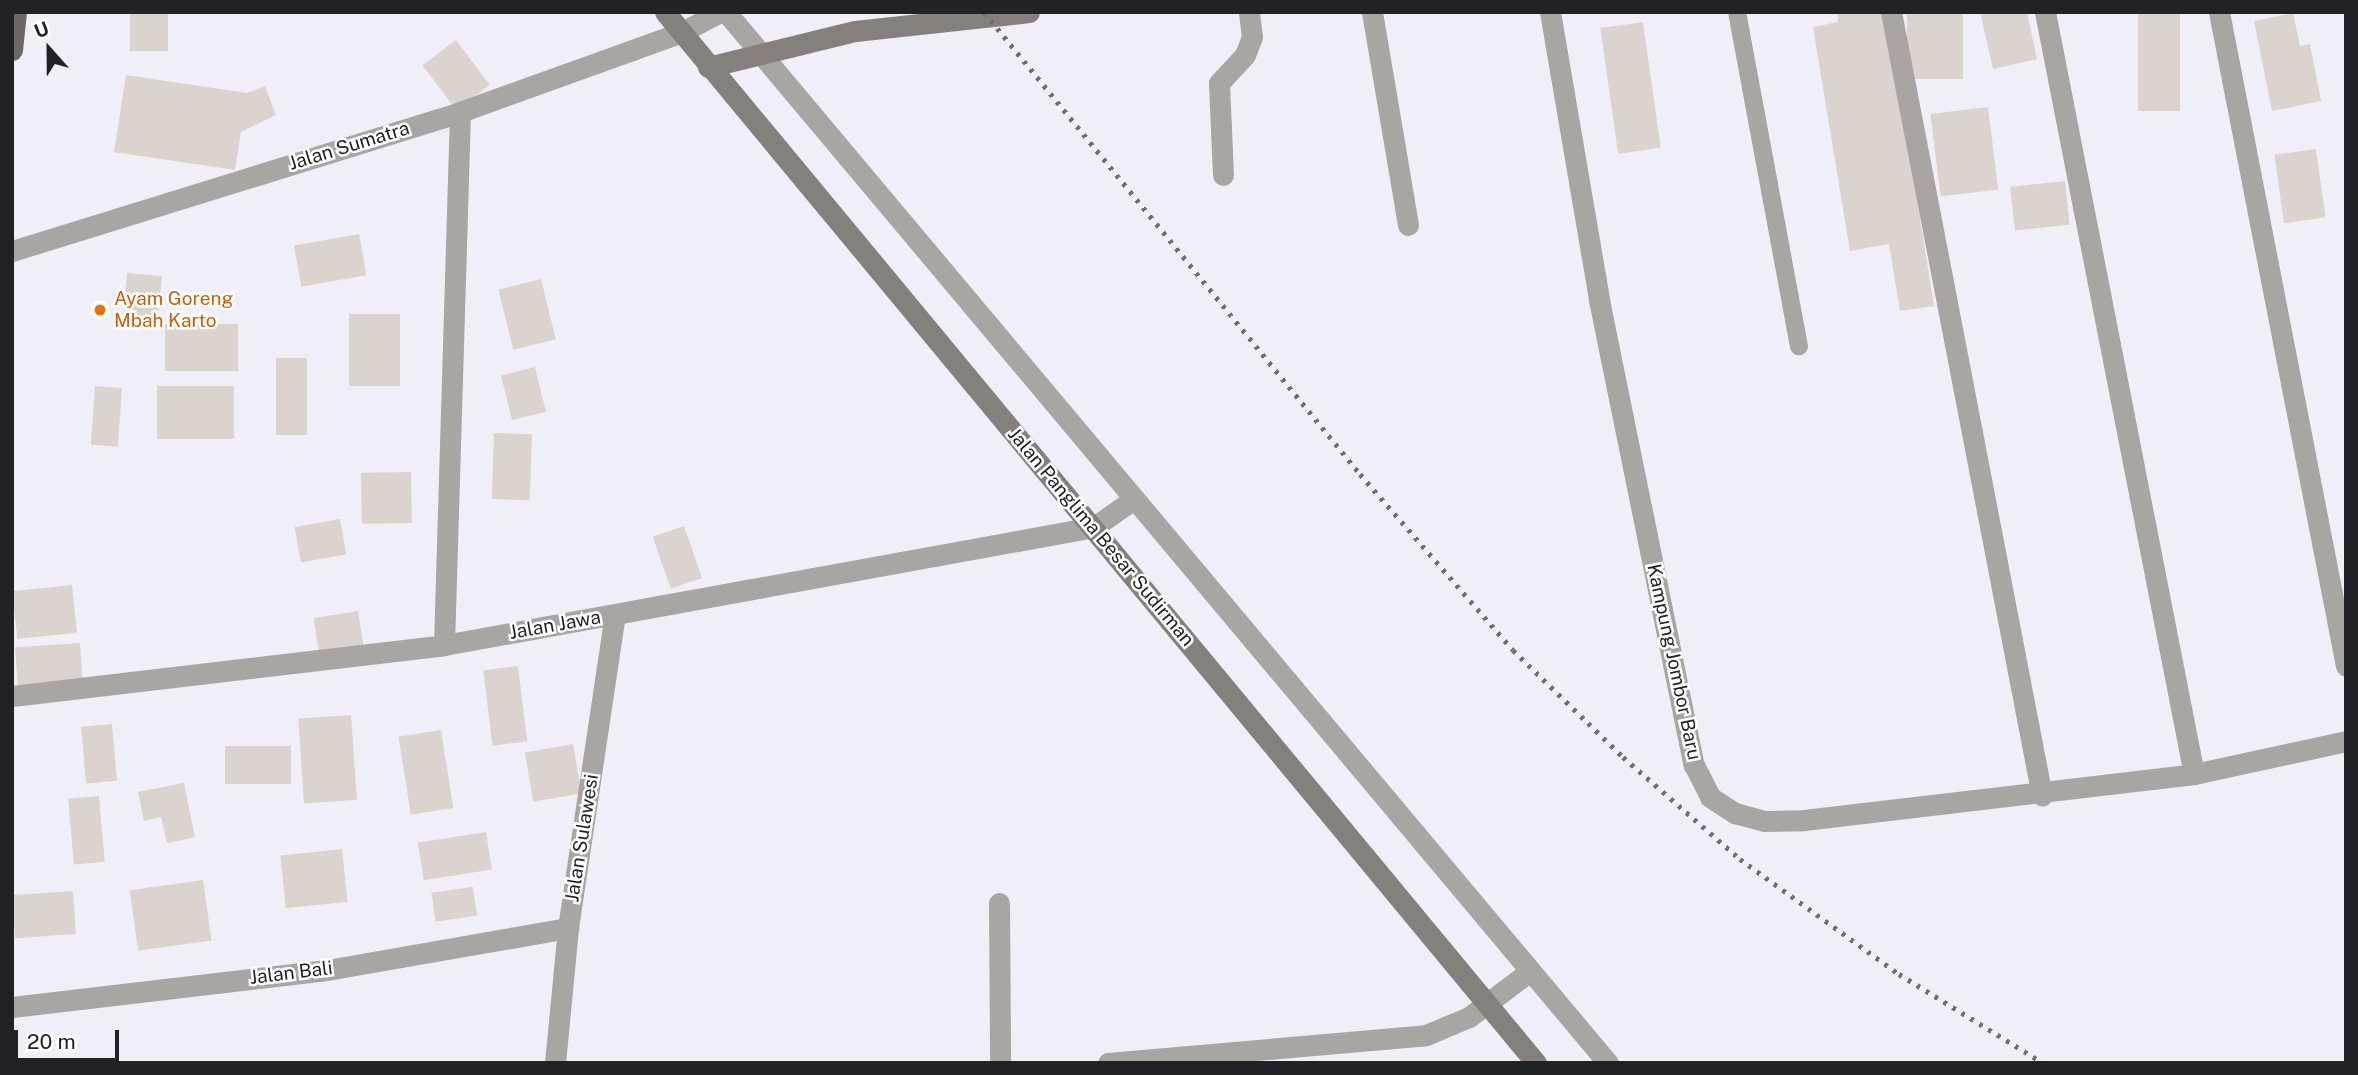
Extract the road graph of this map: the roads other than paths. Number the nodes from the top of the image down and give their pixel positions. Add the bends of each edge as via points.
1 (16, 12) edge
2 (665, 12) edge
3 (720, 12) edge
4 (726, 12) edge
5 (1029, 12) edge
6 (1249, 12) edge
7 (1372, 12) edge
8 (1550, 12) edge
9 (1737, 12) edge
10 (1891, 12) edge
11 (2045, 12) edge
12 (2219, 12) edge
13 (952, 16) edge
14 (682, 32) junction
15 (12, 50) edge
16 (759, 53) junction
17 (708, 67) junction
18 (460, 112) junction
19 (1223, 176) dead end
20 (1408, 225) dead end
21 (12, 251) edge
22 (1799, 346) dead end
23 (1134, 499) junction
24 (1094, 527) junction
25 (615, 614) junction
26 (444, 645) junction
27 (2346, 666) edge
28 (12, 696) edge
29 (2346, 741) edge
30 (2194, 774) junction
31 (2042, 796) junction
32 (999, 903) dead end
33 (568, 928) junction
34 (1530, 971) junction
35 (1487, 1005) junction
36 (12, 1007) edge
37 (1239, 1058) edge
38 (555, 1063) edge
39 (1000, 1063) edge
40 (1108, 1063) edge
41 (1536, 1063) edge
42 (1608, 1063) edge

1 - 15 main road
2 - 14 main road, Jalan Panglima Besar Sudirman
3 - 14 street, Jalan Sumatra
4 - 16 street
5 - 13 main road
6 - 19 street via 1252,37 1245,55 1219,83
7 - 20 street
8 - 31 street, Kampung Jombor Baru via 1599,300 1695,765 1710,797 1735,813 1765,821
9 - 22 lane
10 - 31 street
11 - 30 street
12 - 27 street
13 - 16 main road via 855,31
14 - 17 main road, Jalan Panglima Besar Sudirman
14 - 18 street, Jalan Sumatra
16 - 17 main road
16 - 23 street
17 - 24 main road, Jalan Panglima Besar Sudirman
18 - 21 street, Jalan Sumatra
18 - 26 street
23 - 24 street
23 - 34 street
24 - 25 street, Jalan Jawa
24 - 35 main road, Jalan Panglima Besar Sudirman
25 - 26 street, Jalan Jawa
25 - 33 street, Jalan Sulawesi
26 - 28 street, Jalan Jawa
29 - 30 street, Kampung Jombor Baru
30 - 31 street, Kampung Jombor Baru
32 - 39 street
33 - 36 street, Jalan Bali via 327,970
33 - 38 street, Jalan Sulawesi
34 - 35 street
34 - 42 street
35 - 37 street via 1426,1035
35 - 41 main road, Jalan Panglima Besar Sudirman
37 - 40 street

